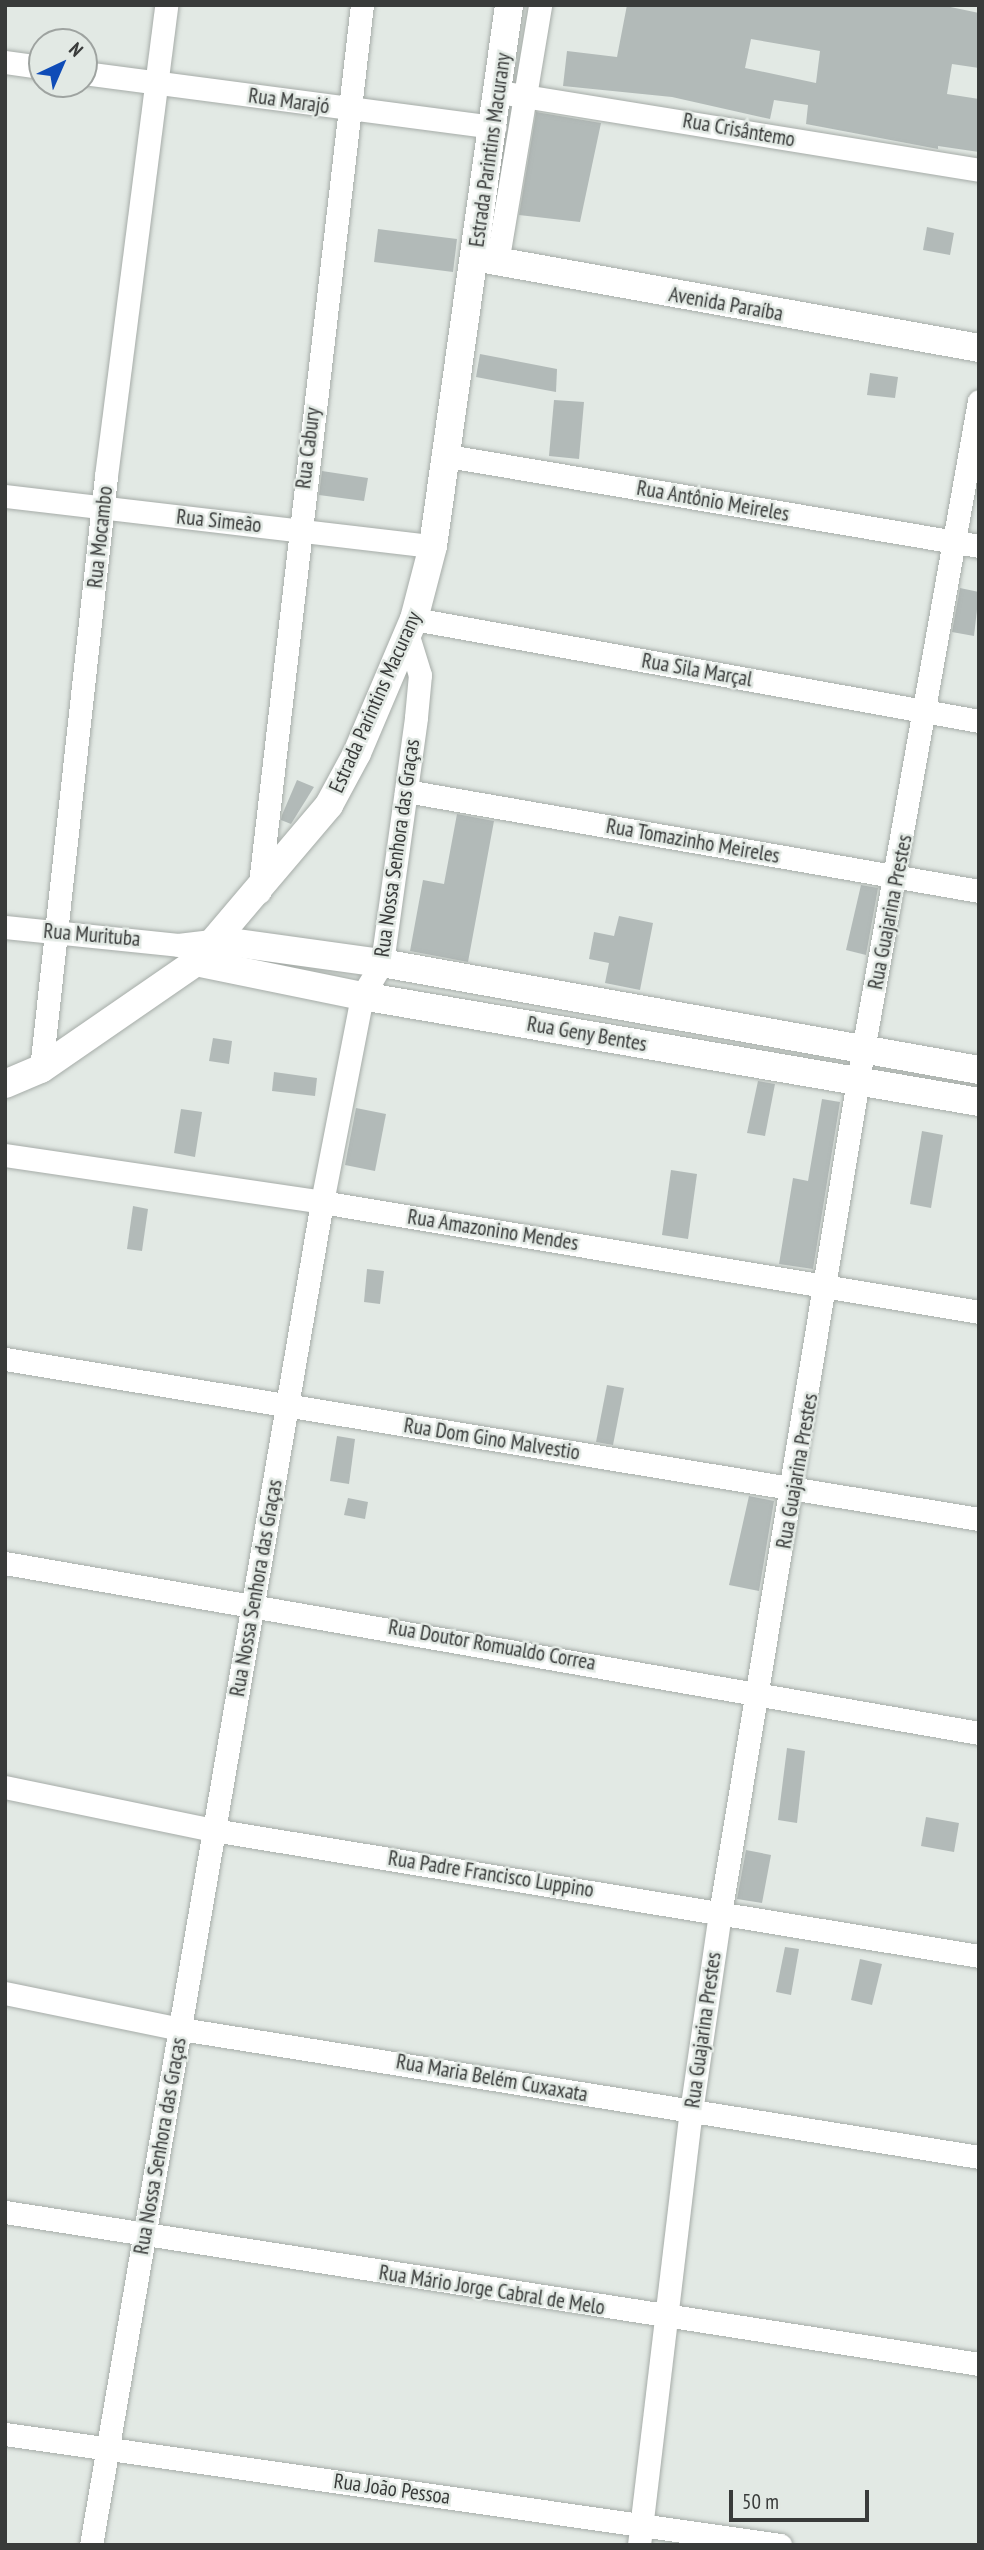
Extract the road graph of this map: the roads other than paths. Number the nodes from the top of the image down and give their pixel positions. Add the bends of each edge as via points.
1 (166, 5) edge
2 (362, 5) edge
3 (509, 5) edge
4 (540, 5) edge
5 (5, 62) edge
6 (28, 65) edge
7 (98, 75) edge
8 (156, 82) junction
9 (512, 93) junction
10 (350, 109) junction
11 (494, 127) junction
12 (979, 170) edge
13 (485, 260) junction
14 (979, 348) edge
15 (979, 401) edge
16 (448, 456) junction
17 (5, 496) edge
18 (103, 508) junction
19 (298, 530) junction
20 (952, 541) junction
21 (433, 546) junction
22 (979, 546) edge
23 (411, 627) junction
24 (926, 712) junction
25 (979, 721) edge
26 (406, 790) junction
27 (897, 877) junction
28 (979, 891) edge
29 (259, 892) junction
30 (5, 927) edge
31 (55, 933) junction
32 (216, 940) junction
33 (187, 954) junction
34 (382, 963) junction
35 (362, 996) junction
36 (863, 1050) junction
37 (41, 1069) junction
38 (979, 1070) edge
39 (860, 1079) junction
40 (5, 1084) edge
41 (979, 1102) edge
42 (5, 1155) edge
43 (322, 1202) junction
44 (828, 1285) junction
45 (979, 1312) edge
46 (5, 1359) edge
47 (289, 1405) junction
48 (794, 1487) junction
49 (979, 1519) edge
50 (5, 1563) edge
51 (253, 1605) junction
52 (758, 1693) junction
53 (979, 1732) edge
54 (5, 1787) edge
55 (213, 1830) junction
56 (720, 1914) junction
57 (979, 1956) edge
58 (5, 1993) edge
59 (181, 2029) junction
60 (691, 2112) junction
61 (979, 2157) edge
62 (5, 2212) edge
63 (146, 2234) junction
64 (668, 2318) junction
65 (979, 2364) edge
66 (5, 2434) edge
67 (108, 2450) junction
68 (640, 2534) edge
69 (91, 2545) edge
70 (780, 2545) edge

1 - 8 street, Rua Mocambo
2 - 10 street, Rua Cabury
3 - 9 street, Estrada Parintins Macurany
4 - 9 street, Estrada Parintins Macurany
5 - 6 street
7 - 8 street, Rua Marajó
8 - 10 street, Rua Marajó
8 - 18 street, Rua Mocambo
9 - 11 street, Estrada Parintins Macurany
9 - 12 street, Rua Crisântemo
9 - 13 street, Estrada Parintins Macurany
10 - 11 street, Rua Marajó
10 - 19 street, Rua Cabury
11 - 13 street, Estrada Parintins Macurany
13 - 14 street, Avenida Paraíba
13 - 16 street, Estrada Parintins Macurany
15 - 20 street, Rua Guajarina Prestes
16 - 20 street, Rua Antônio Meireles
16 - 21 street, Estrada Parintins Macurany
17 - 18 street, Rua Simeão
18 - 19 street, Rua Simeão
18 - 31 street, Rua Mocambo
19 - 21 street, Rua Simeão
19 - 29 street, Rua Cabury
20 - 22 street, Rua Antônio Meireles
20 - 24 street, Rua Guajarina Prestes
21 - 23 street, Estrada Parintins Macurany
23 - 24 street, Rua Sila Marçal
23 - 26 street, Rua Nossa Senhora das Graças via 420,675
23 - 29 street, Estrada Parintins Macurany via 329,805
24 - 25 street, Rua Sila Marçal
24 - 27 street, Rua Guajarina Prestes
26 - 27 street, Rua Tomazinho Meireles
26 - 34 street, Rua Nossa Senhora das Graças
27 - 28 street, Rua Tomazinho Meireles
27 - 36 street, Rua Guajarina Prestes
29 - 32 street, Estrada Parintins Macurany
30 - 31 street, Rua Murituba
31 - 33 street, Rua Murituba via 145,939
31 - 37 street, Rua Mocambo
32 - 33 street, Estrada Parintins Macurany
32 - 34 street, Rua Geny Bentes
33 - 35 street, Rua Geny Bentes
33 - 37 street, Estrada Parintins Macurany
34 - 35 street, Rua Nossa Senhora das Graças
34 - 36 street, Rua Geny Bentes
35 - 39 street, Rua Geny Bentes
35 - 43 street, Rua Nossa Senhora das Graças
36 - 38 street, Rua Geny Bentes
36 - 39 street, Rua Guajarina Prestes
37 - 40 street, Estrada Parintins Macurany
39 - 41 street, Rua Geny Bentes
39 - 44 street, Rua Guajarina Prestes
42 - 43 street, Rua Amazonino Mendes
43 - 44 street, Rua Amazonino Mendes
43 - 47 street, Rua Nossa Senhora das Graças
44 - 45 street, Rua Amazonino Mendes
44 - 48 street, Rua Guajarina Prestes
46 - 47 street, Rua Dom Gino Malvestio
47 - 48 street, Rua Dom Gino Malvestio
47 - 51 street, Rua Nossa Senhora das Graças
48 - 49 street, Rua Dom Gino Malvestio
48 - 52 street, Rua Guajarina Prestes
50 - 51 street, Rua Doutor Romualdo Correa
51 - 52 street, Rua Doutor Romualdo Correa
51 - 55 street, Rua Nossa Senhora das Graças
52 - 53 street, Rua Doutor Romualdo Correa
52 - 56 street, Rua Guajarina Prestes
54 - 55 street, Rua Padre Francisco Luppino
55 - 56 street, Rua Padre Francisco Luppino
55 - 59 street, Rua Nossa Senhora das Graças
56 - 57 street, Rua Padre Francisco Luppino
56 - 60 street, Rua Guajarina Prestes
58 - 59 street, Rua Maria Belém Cuxaxata
59 - 60 street, Rua Maria Belém Cuxaxata
59 - 63 street, Rua Nossa Senhora das Graças
60 - 61 street, Rua Maria Belém Cuxaxata
60 - 64 street, Rua Guajarina Prestes
62 - 63 street, Rua Mário Jorge Cabral de Melo
63 - 64 street, Rua Mário Jorge Cabral de Melo
63 - 67 street, Rua Nossa Senhora das Graças
64 - 65 street, Rua Mário Jorge Cabral de Melo
64 - 68 street, Rua Guajarina Prestes
66 - 67 street, Rua João Pessoa
67 - 68 street, Rua João Pessoa
67 - 69 street, Rua Nossa Senhora das Graças
68 - 70 street, Rua João Pessoa

